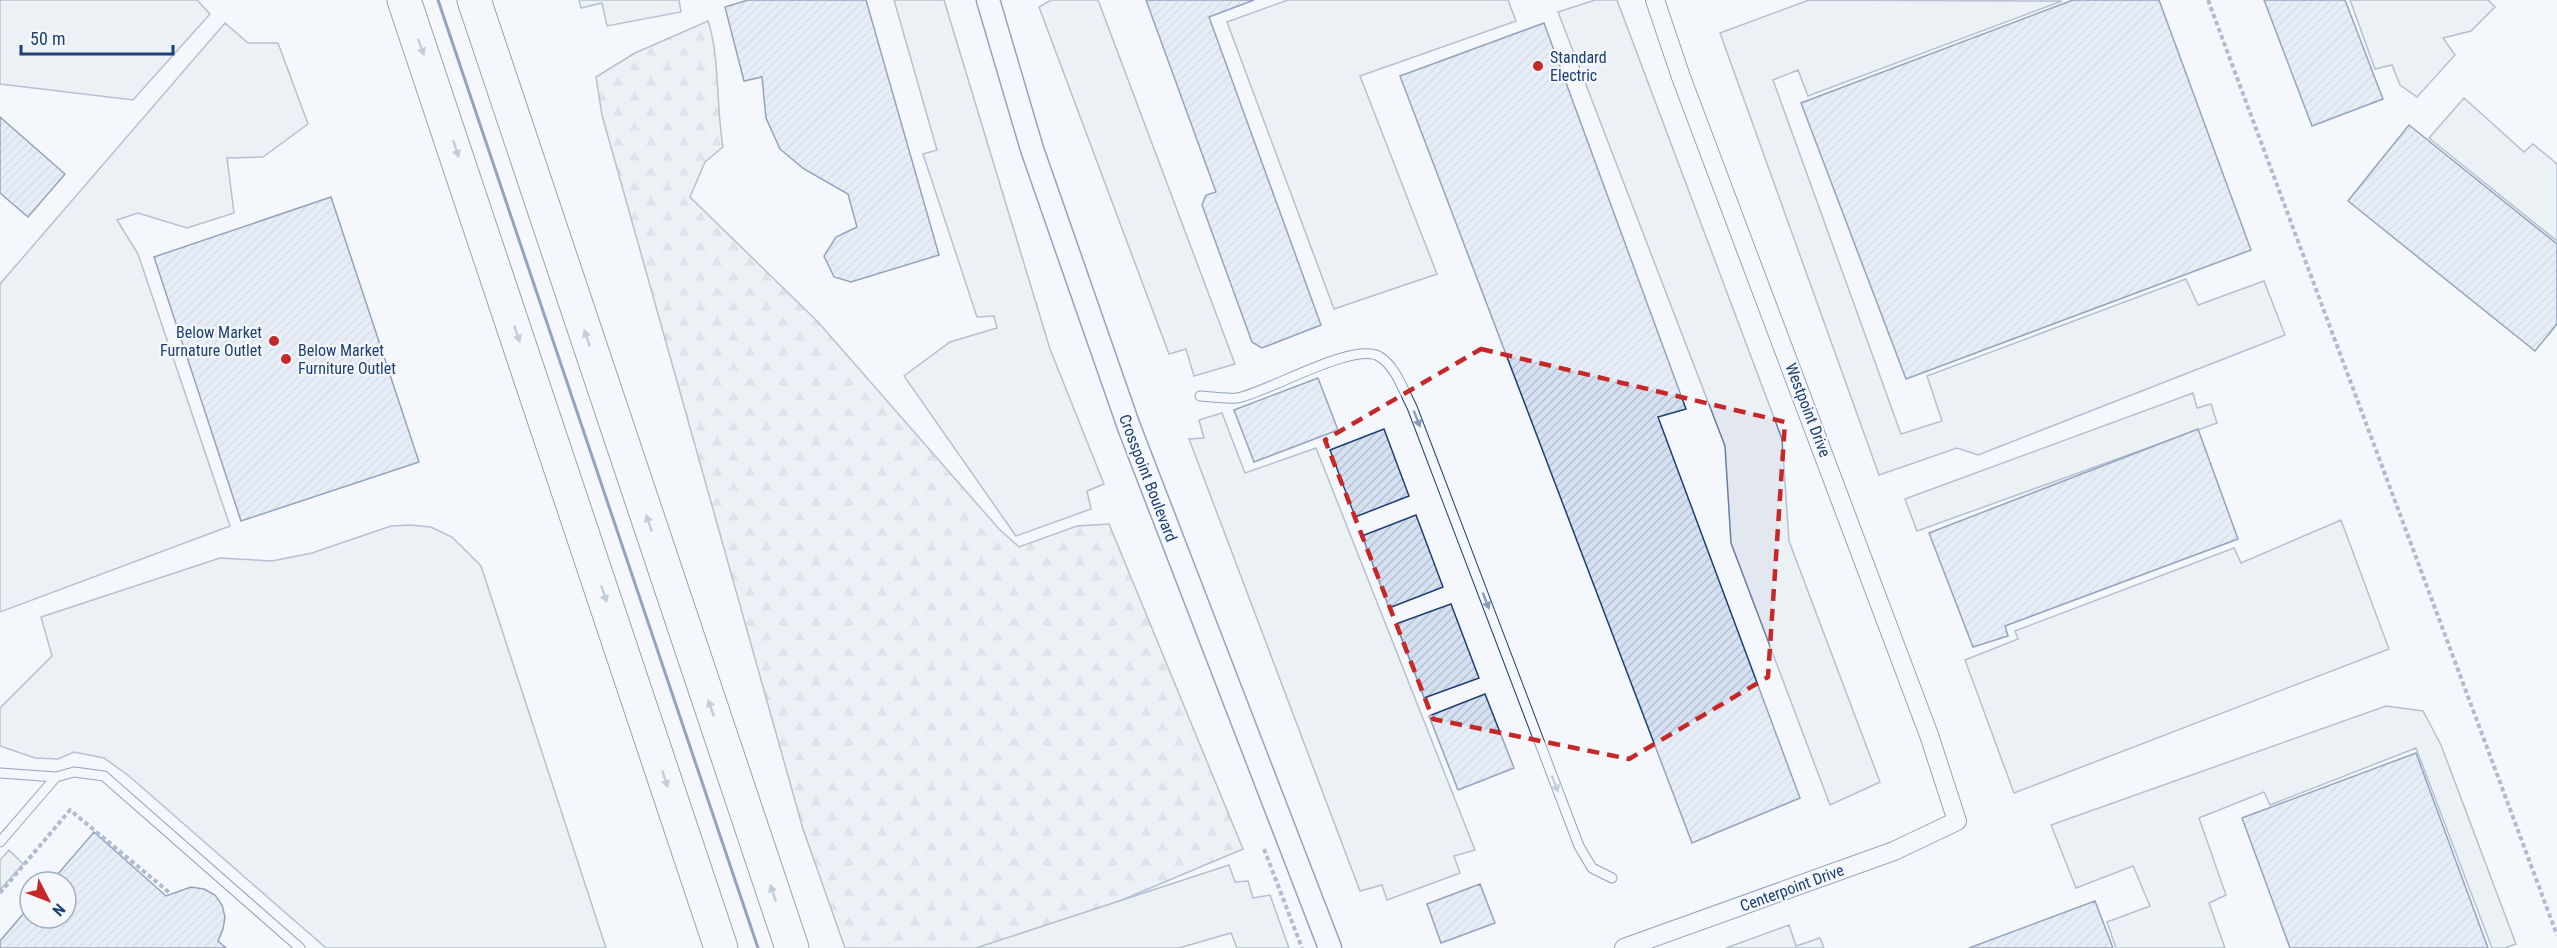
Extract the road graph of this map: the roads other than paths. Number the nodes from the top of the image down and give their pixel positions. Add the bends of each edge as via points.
1 (404, 0) edge
2 (474, 0) edge
3 (988, 0) edge
4 (1655, 0) edge
5 (1200, 396) dead end
6 (0, 773) edge
7 (56, 777) junction
8 (1957, 821) joint
9 (0, 842) edge
10 (1612, 878) dead end
11 (300, 948) edge
12 (721, 948) edge
13 (792, 948) edge
14 (1330, 948) edge
15 (1624, 948) edge

1 -> 12 highway
13 -> 2 highway
3 - 14 street, Crosspoint Boulevard via 1032,149 1129,427
4 - 8 street, Westpoint Drive via 1680,77 1929,735
5 -> 10 lane via 1236,398 1358,354 1378,355 1391,367 1412,407 1579,846 1592,868
6 - 7 lane
7 - 9 lane
7 - 11 lane via 74,772 104,776
8 - 15 street, Centerpoint Drive via 1894,851

